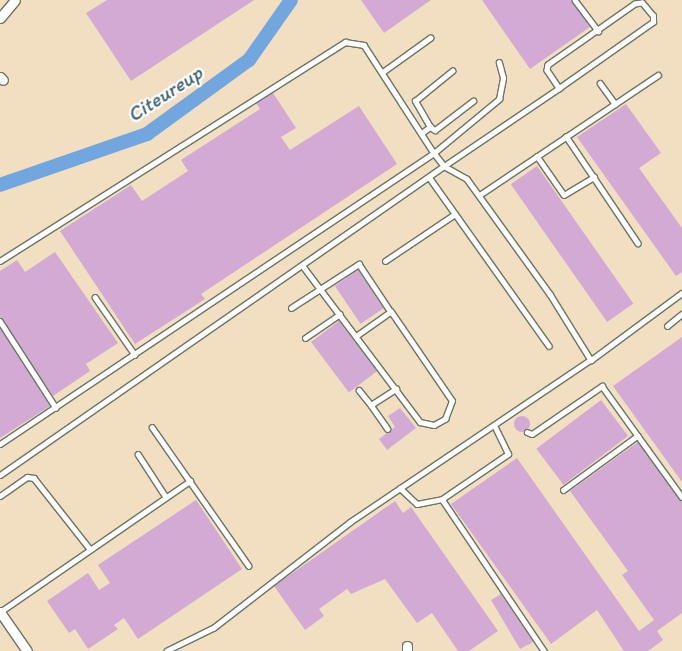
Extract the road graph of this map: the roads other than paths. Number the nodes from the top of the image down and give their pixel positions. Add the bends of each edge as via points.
1 (15, 0) edge
2 (575, 0) edge
3 (0, 18) edge
4 (598, 31) junction
5 (430, 38) dead end
6 (499, 63) dead end
7 (384, 71) junction
8 (452, 71) dead end
9 (658, 75) dead end
10 (600, 83) dead end
11 (559, 88) junction
12 (473, 101) dead end
13 (614, 104) junction
14 (430, 127) junction
15 (423, 132) junction
16 (566, 136) junction
17 (434, 153) junction
18 (537, 156) junction
19 (444, 166) junction
20 (429, 177) junction
21 (594, 177) junction
22 (481, 194) junction
23 (455, 214) junction
24 (638, 243) dead end
25 (0, 261) edge
26 (385, 261) dead end
27 (303, 266) junction
28 (320, 288) junction
29 (682, 293) edge
30 (95, 298) dead end
31 (291, 308) dead end
32 (390, 312) junction
33 (340, 314) junction
34 (682, 314) edge
35 (0, 322) edge
36 (667, 326) dead end
37 (356, 336) junction
38 (305, 338) dead end
39 (548, 346) dead end
40 (135, 355) junction
41 (591, 360) junction
42 (396, 389) junction
43 (359, 390) dead end
44 (371, 405) junction
45 (56, 408) junction
46 (152, 427) dead end
47 (495, 427) junction
48 (388, 429) dead end
49 (527, 432) dead end
50 (638, 436) junction
51 (0, 444) edge
52 (138, 454) dead end
53 (0, 475) edge
54 (190, 481) junction
55 (400, 488) junction
56 (564, 490) dead end
57 (0, 496) edge
58 (166, 497) junction
59 (682, 497) edge
60 (442, 499) junction
61 (90, 549) junction
62 (249, 566) dead end
63 (0, 612) edge
64 (24, 649) edge
65 (167, 651) edge
66 (544, 651) edge

1 - 3 street
2 - 4 lane
4 - 11 lane via 548,65 547,70
4 - 11 lane via 638,3 653,16 653,22
5 - 7 lane
6 - 17 lane via 503,78 500,99
7 - 15 lane
7 - 25 lane via 361,42 345,42
8 - 14 lane via 415,101
9 - 13 lane
10 - 13 lane
11 - 19 lane
12 - 14 lane via 435,130
13 - 16 lane
14 - 15 lane
15 - 17 lane
16 - 18 lane
16 - 21 lane
17 - 19 lane
17 - 40 lane
18 - 21 lane via 564,195
18 - 22 lane
19 - 20 lane
19 - 22 lane via 467,179
20 - 23 lane
20 - 27 lane
21 - 24 lane
22 - 41 lane
23 - 26 lane
23 - 39 lane
27 - 28 lane
27 - 53 lane
28 - 31 lane
28 - 32 lane via 359,264
28 - 33 lane
29 - 41 lane
30 - 40 lane
32 - 37 lane
32 - 42 lane via 453,406 445,419 426,426
33 - 37 lane
33 - 38 lane
34 - 36 lane
35 - 45 lane
37 - 42 lane
40 - 45 lane
41 - 47 lane via 516,416
42 - 44 lane
43 - 44 lane
44 - 48 lane
45 - 51 lane
46 - 54 lane
47 - 55 lane
47 - 60 lane via 508,454
49 - 50 lane via 532,434 602,386
50 - 56 lane
50 - 59 lane
52 - 58 lane
54 - 58 lane
54 - 62 lane
55 - 60 lane via 417,504
55 - 65 lane via 300,559 214,628
57 - 61 lane via 27,477 34,478
58 - 61 lane
60 - 66 lane
61 - 63 lane
63 - 64 street

